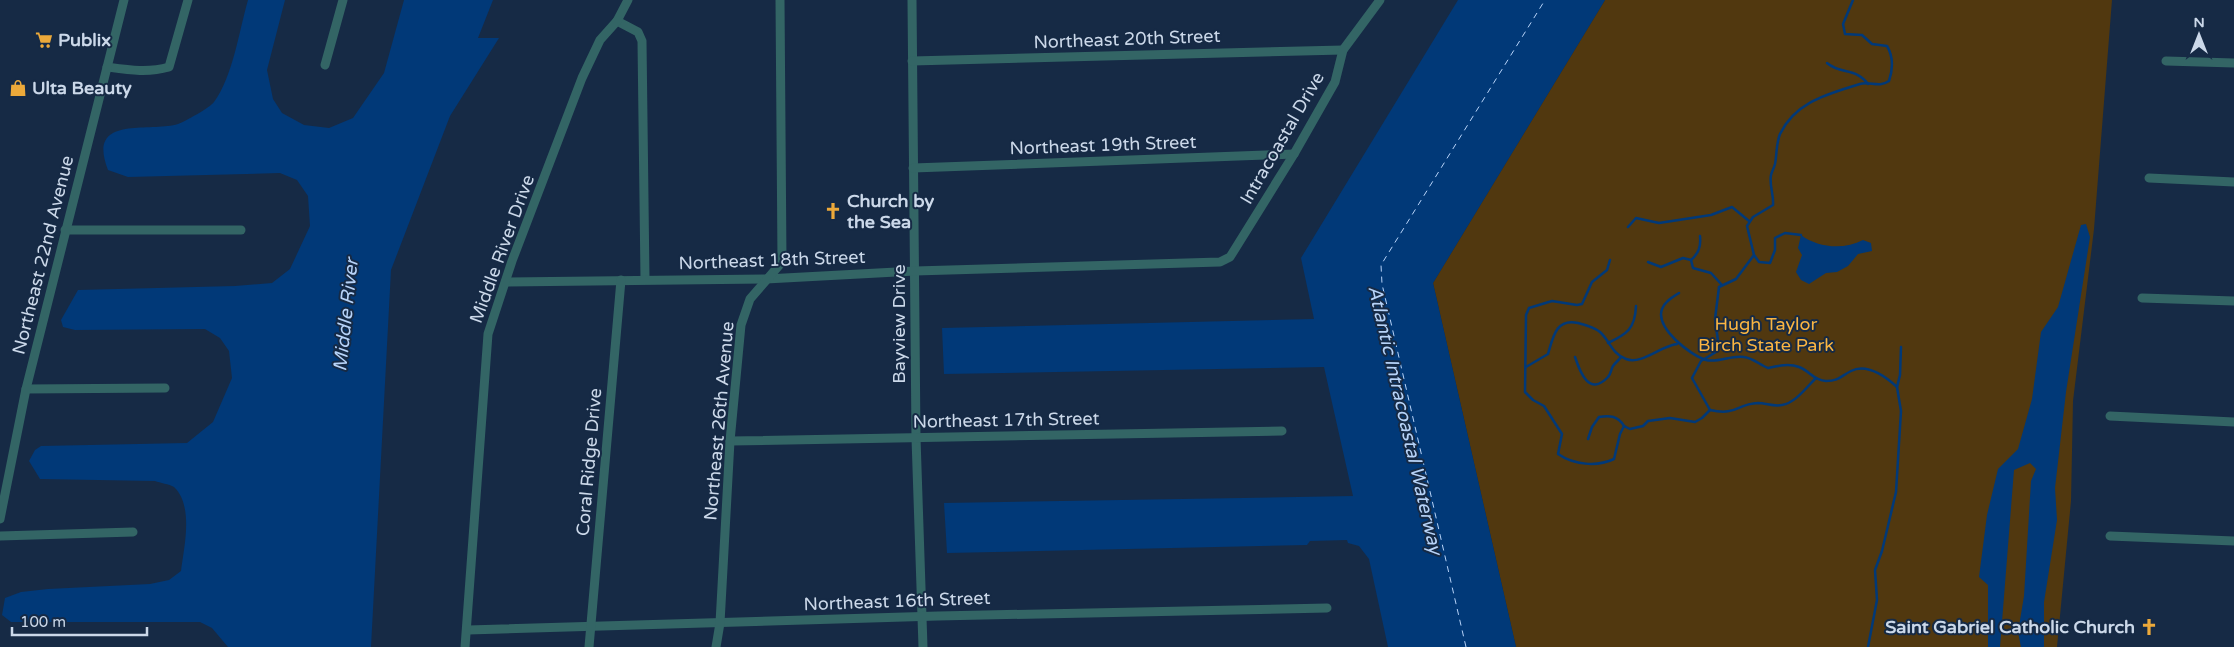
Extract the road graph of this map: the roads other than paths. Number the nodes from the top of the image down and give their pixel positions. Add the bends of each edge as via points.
1 (124, 0) edge
2 (188, 0) edge
3 (343, 0) edge
4 (628, 0) edge
5 (780, 0) edge
6 (912, 0) edge
7 (1380, 0) edge
8 (617, 21) junction
9 (1342, 50) junction
10 (2166, 60) dead end
11 (912, 61) junction
12 (2234, 63) edge
13 (325, 64) dead end
14 (107, 67) junction
15 (1294, 154) junction
16 (913, 168) junction
17 (2149, 178) dead end
18 (2234, 182) edge
19 (66, 230) junction
20 (240, 230) dead end
21 (1220, 262) joint
22 (915, 271) junction
23 (645, 279) junction
24 (766, 279) junction
25 (620, 280) junction
26 (506, 282) junction
27 (2142, 298) dead end
28 (2234, 301) edge
29 (165, 388) dead end
30 (26, 389) junction
31 (2110, 416) dead end
32 (2234, 422) edge
33 (1282, 431) dead end
34 (916, 438) junction
35 (730, 441) junction
36 (0, 519) edge
37 (133, 532) dead end
38 (0, 536) edge
39 (2110, 536) dead end
40 (2234, 541) edge
41 (1326, 608) dead end
42 (922, 617) junction
43 (720, 623) junction
44 (592, 625) junction
45 (468, 630) junction
46 (465, 647) edge
47 (589, 647) edge
48 (716, 647) edge
49 (923, 647) edge

1 - 14 street, Northeast 22nd Avenue
2 - 14 street via 169,66 154,71
3 - 13 street
4 - 8 street, Middle River Drive
5 - 24 street, Northeast 26th Avenue via 782,262
6 - 11 street, Bayview Drive
7 - 9 street, Intracoastal Drive
8 - 23 street via 638,32 642,42
8 - 26 street, Middle River Drive via 600,40 582,78
9 - 11 street, Northeast 20th Street
9 - 15 street, Intracoastal Drive via 1335,82
10 - 12 street
11 - 16 street, Bayview Drive
14 - 19 street, Northeast 22nd Avenue
15 - 16 street, Northeast 19th Street
15 - 21 street, Intracoastal Drive via 1230,257
16 - 22 street, Bayview Drive
17 - 18 street
19 - 20 street
19 - 30 street, Northeast 22nd Avenue
21 - 22 street, Northeast 18th Street
22 - 24 street, Northeast 18th Street
22 - 34 street, Bayview Drive
23 - 24 street, Northeast 18th Street
23 - 25 street, Northeast 18th Street
24 - 35 street, Northeast 26th Avenue via 750,299 741,325
25 - 26 street, Northeast 18th Street
25 - 44 street, Coral Ridge Drive
26 - 45 street, Middle River Drive via 488,334
27 - 28 street
29 - 30 street
30 - 36 street, Northeast 22nd Avenue
31 - 32 street
33 - 34 street, Northeast 17th Street
34 - 35 street, Northeast 17th Street
34 - 42 street, Bayview Drive
35 - 43 street, Northeast 26th Avenue
37 - 38 street
39 - 40 street
41 - 42 street, Northeast 16th Street
42 - 43 street, Northeast 16th Street
42 - 49 street, Bayview Drive
43 - 44 street, Northeast 16th Street
43 - 48 street, Northeast 26th Avenue
44 - 45 street, Northeast 16th Street
44 - 47 street, Coral Ridge Drive
45 - 46 street, Middle River Drive

